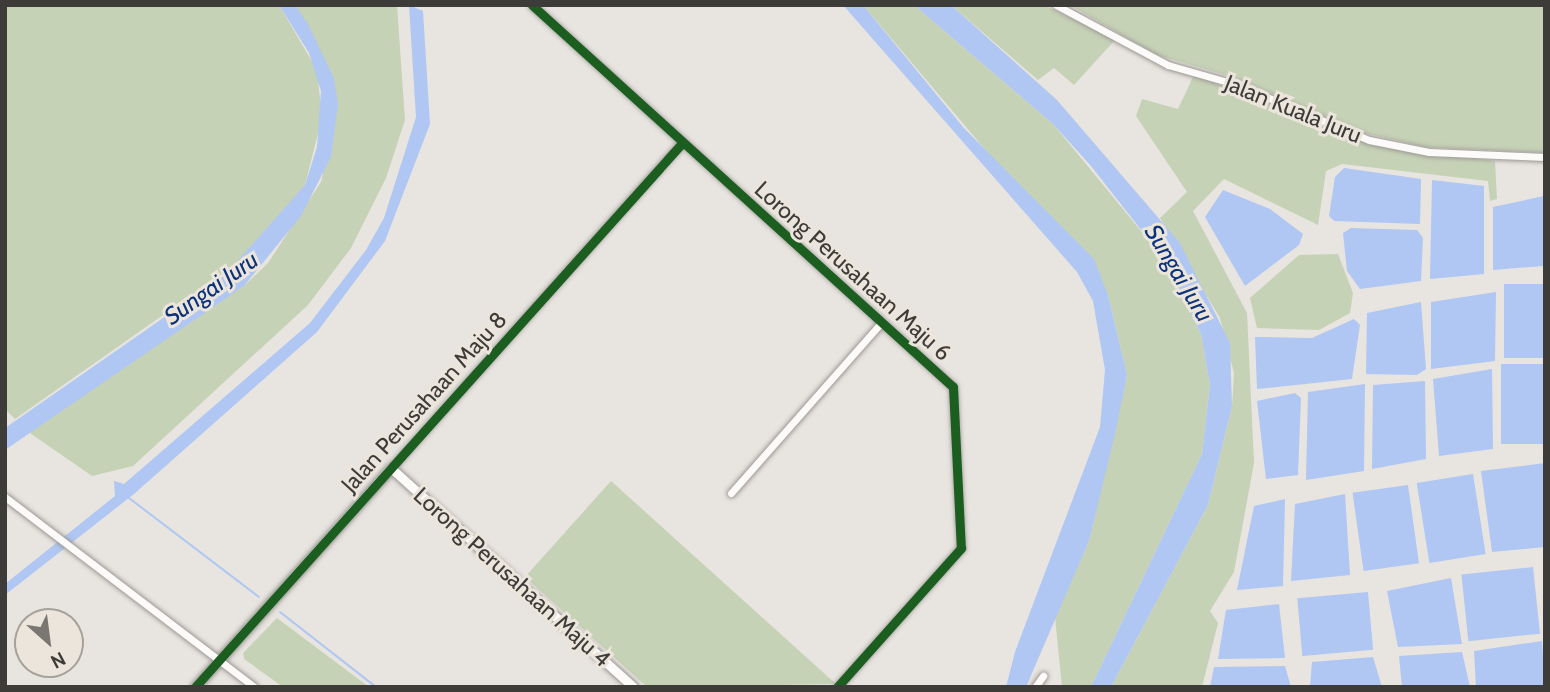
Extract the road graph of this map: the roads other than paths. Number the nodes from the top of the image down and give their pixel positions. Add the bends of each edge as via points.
1 (533, 5) edge
2 (1056, 5) edge
3 (682, 143) junction
4 (1545, 157) edge
5 (881, 324) junction
6 (391, 468) junction
7 (731, 493) dead end
8 (5, 497) edge
9 (218, 661) junction
10 (1043, 676) dead end
11 (195, 687) edge
12 (254, 687) edge
13 (633, 687) edge
14 (836, 687) edge
15 (1035, 687) edge

1 - 3 street, Lorong Perusahaan Maju 6
2 - 4 street, Jalan Kuala Juru via 1168,65 1238,85 1369,140 1429,152
3 - 5 street, Lorong Perusahaan Maju 6
3 - 6 street, Jalan Perusahaan Maju 8
5 - 7 street
5 - 14 street, Lorong Perusahaan Maju 6 via 953,387 961,548
6 - 9 street, Jalan Perusahaan Maju 8
6 - 13 street, Lorong Perusahaan Maju 4
8 - 9 street
9 - 11 street, Jalan Perusahaan Maju 8
9 - 12 street
10 - 15 street

